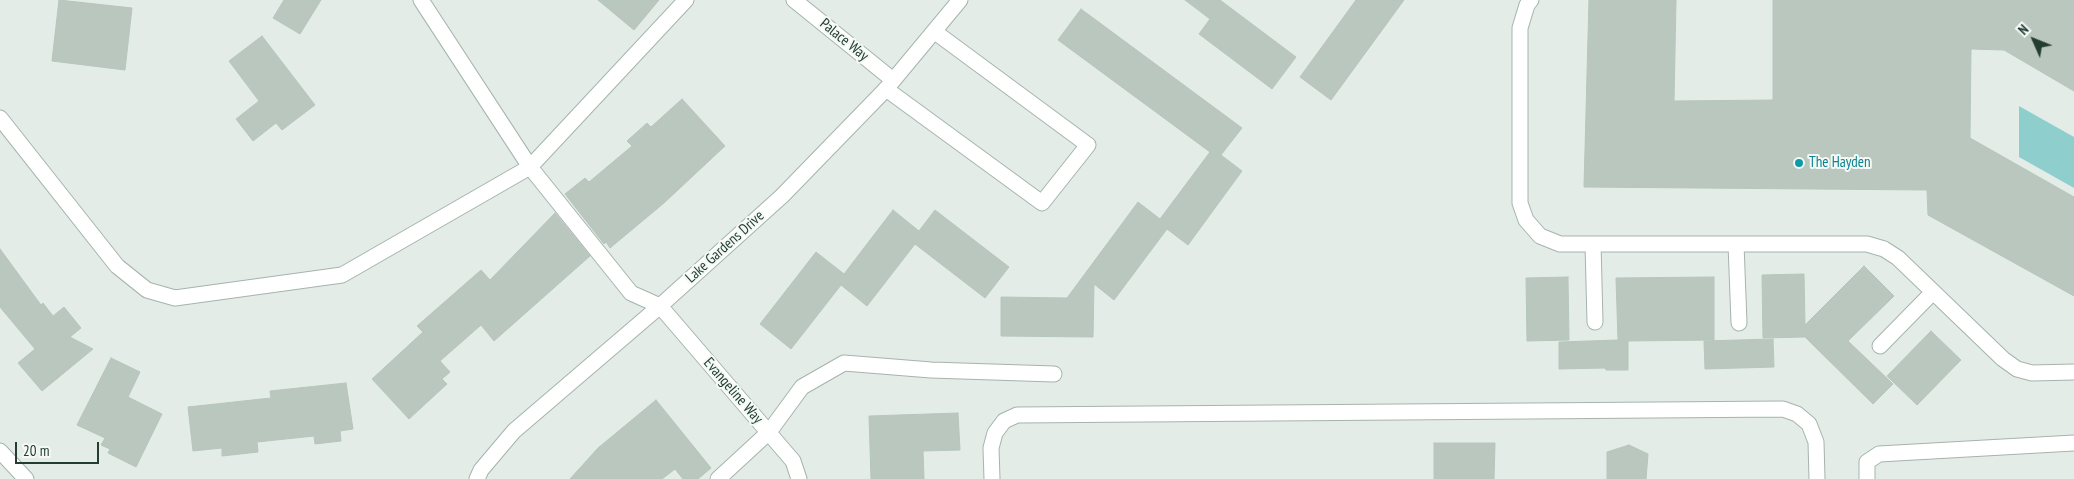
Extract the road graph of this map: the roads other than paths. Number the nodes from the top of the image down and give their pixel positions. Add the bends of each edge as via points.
1 (421, 0) edge
2 (686, 0) edge
3 (794, 0) edge
4 (960, 0) edge
5 (1531, 0) edge
6 (935, 32) junction
7 (890, 85) junction
8 (0, 118) edge
9 (530, 167) junction
10 (1593, 244) junction
11 (1736, 244) junction
12 (1933, 292) junction
13 (660, 306) junction
14 (1595, 322) dead end
15 (1739, 322) dead end
16 (1880, 346) dead end
17 (2074, 372) edge
18 (1054, 374) dead end
19 (768, 432) junction
20 (2074, 443) edge
21 (0, 451) edge
22 (26, 479) edge
23 (477, 479) edge
24 (718, 479) edge
25 (799, 479) edge
26 (992, 479) edge
27 (1817, 479) edge
28 (1867, 479) edge

1 - 9 street
2 - 9 street
3 - 7 street, Palace Way
4 - 6 street, Lake Gardens Drive
5 - 10 street via 1520,28 1520,203 1526,220 1540,236 1560,244
6 - 7 street, Lake Gardens Drive
6 - 7 street, Palace Way via 1088,145 1042,203
7 - 13 street, Lake Gardens Drive via 782,196
8 - 9 street via 117,266 147,290 175,298 342,275
9 - 13 street via 631,293
10 - 11 street
10 - 14 street
11 - 12 street via 1868,244 1898,258
11 - 15 street
12 - 16 street
12 - 17 street via 2017,369 2032,373
13 - 19 street, Evangeline Way
13 - 23 street, Lake Gardens Drive via 514,431 480,470
18 - 19 street via 844,363 802,387
19 - 24 street
19 - 25 street, Evangeline Way via 793,461
20 - 28 street via 1879,454 1867,462
21 - 22 street
26 - 27 street via 990,448 995,433 1004,421 1017,415 1783,409 1798,414 1809,424 1816,442

